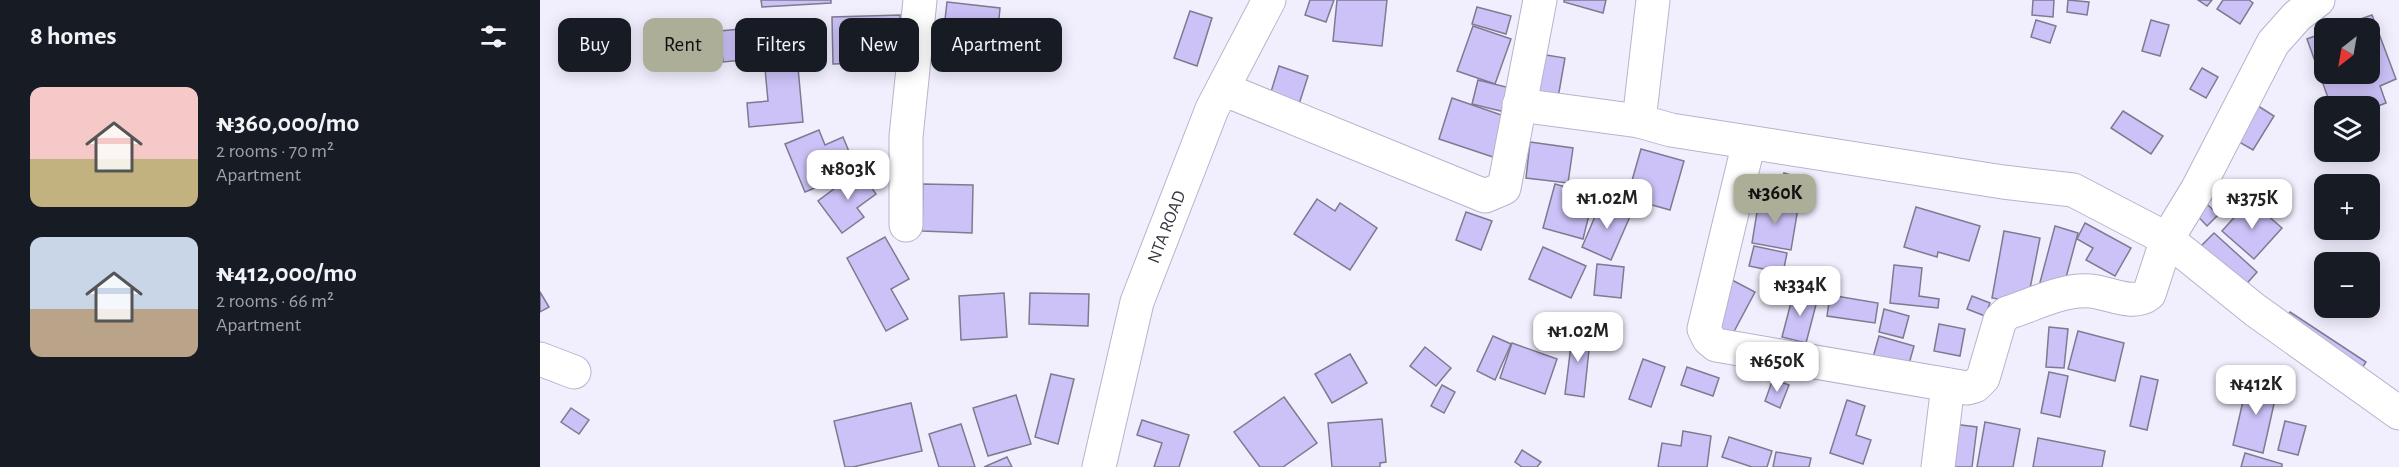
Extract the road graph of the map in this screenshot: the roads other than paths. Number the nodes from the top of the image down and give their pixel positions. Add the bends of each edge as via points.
1 (920, 0) edge
2 (1269, 0) edge
3 (1540, 0) edge
4 (1653, 0) edge
5 (2318, 0) edge
6 (1223, 89) junction
7 (1519, 105) junction
8 (1639, 121) junction
9 (1749, 142) junction
10 (906, 225) dead end
11 (2167, 239) junction
12 (540, 359) edge
13 (574, 372) dead end
14 (1948, 385) junction
15 (2399, 413) edge
16 (1099, 467) edge
17 (1938, 467) edge

1 - 10 street via 906,137
2 - 6 street, NTA ROAD
3 - 7 street
4 - 8 street
5 - 11 street via 2272,43 2197,190
6 - 7 street via 1485,196 1504,188
6 - 16 street, NTA ROAD via 1137,302
7 - 8 street
8 - 9 street
9 - 11 street via 2073,190
9 - 14 street via 1704,329 1709,339 1716,345
11 - 14 street via 2149,294 2143,298 2074,291 2007,313 1996,330 1983,378 1967,388
11 - 15 street via 2254,310
12 - 13 street
14 - 17 street

